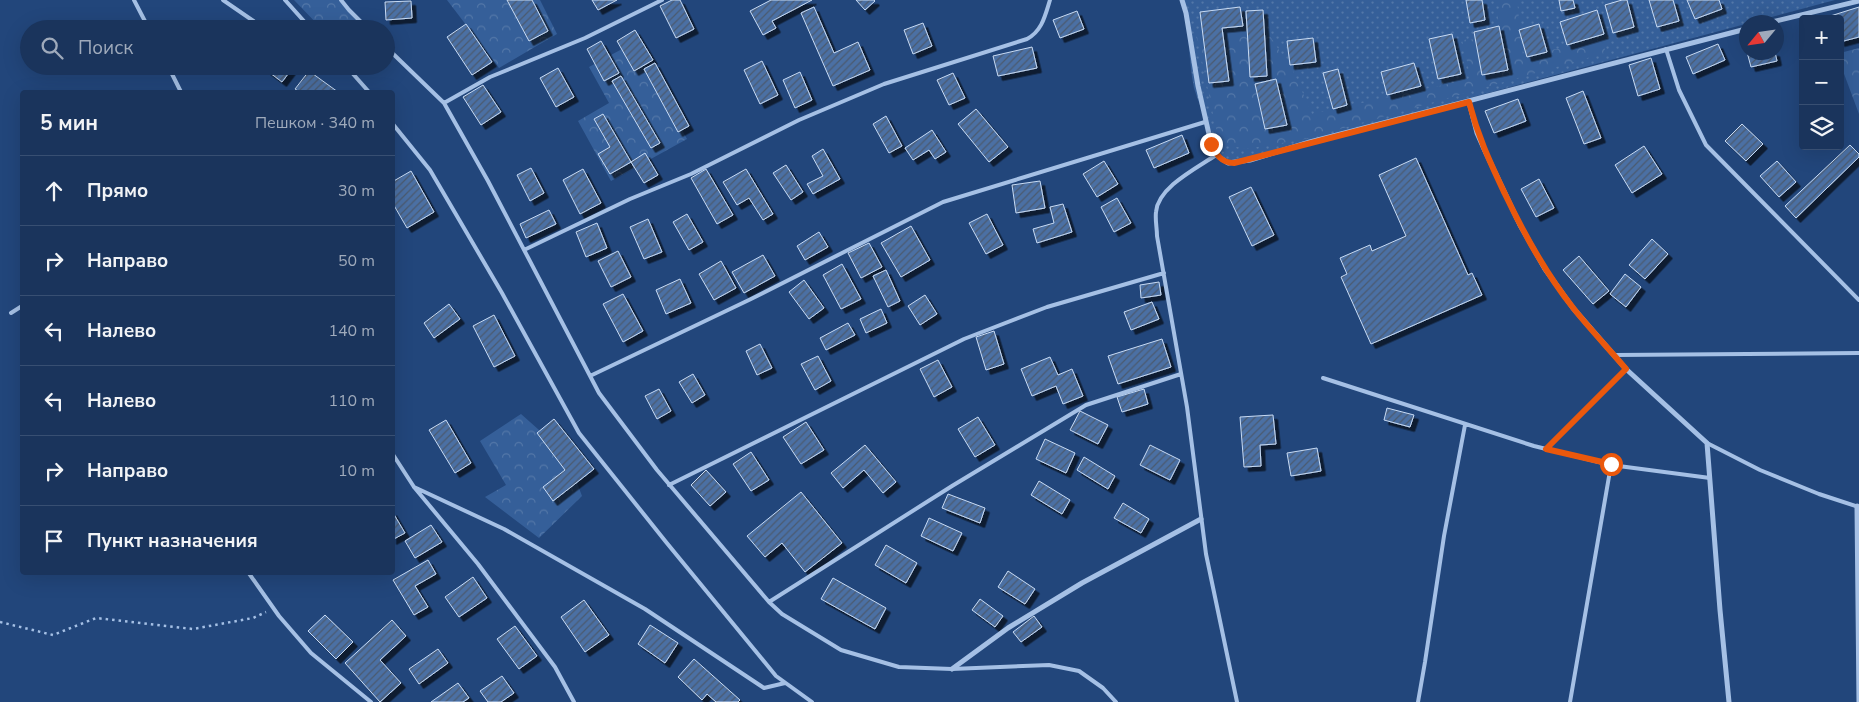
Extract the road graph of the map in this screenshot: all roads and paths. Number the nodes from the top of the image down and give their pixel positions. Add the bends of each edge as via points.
1 (134, 0) edge
2 (223, 0) edge
3 (285, 0) edge
4 (341, 0) edge
5 (662, 0) edge
6 (1050, 0) edge
7 (1182, 0) edge
8 (1859, 1) edge
9 (1784, 19) edge
10 (144, 20) edge
11 (252, 20) edge
12 (303, 20) edge
13 (359, 20) edge
14 (1739, 31) edge
15 (1666, 49) junction
16 (395, 56) edge
17 (172, 75) edge
18 (354, 75) edge
19 (180, 90) edge
20 (367, 90) edge
21 (1469, 102) junction
22 (444, 103) junction
23 (1205, 122) junction
24 (395, 127) edge
25 (1216, 155) junction
26 (524, 250) junction
27 (1164, 273) junction
28 (1859, 300) edge
29 (20, 307) edge
30 (11, 313) dead end
31 (1859, 353) edge
32 (1614, 355) junction
33 (1626, 369) junction
34 (1181, 374) junction
35 (590, 376) junction
36 (1323, 378) dead end
37 (1465, 424) junction
38 (1708, 443) junction
39 (1546, 449) junction
40 (395, 458) edge
41 (1611, 464) junction
42 (1710, 478) junction
43 (669, 485) junction
44 (414, 487) junction
45 (1858, 507) edge
46 (1201, 519) junction
47 (250, 575) edge
48 (768, 602) junction
49 (273, 608) junction
50 (0, 622) edge
51 (952, 669) junction
52 (785, 683) junction
53 (371, 702) edge
54 (574, 702) edge
55 (812, 702) edge
56 (1116, 702) edge
57 (1237, 702) edge
58 (1418, 702) edge
59 (1570, 702) edge
60 (1730, 702) edge
61 (1859, 702) edge

1 - 10 lane
2 - 11 lane
3 - 12 lane
4 - 13 lane
5 - 22 lane via 585,38 490,77
6 - 26 lane via 1041,27 1027,39 884,84 799,120 692,174 630,199
7 - 23 street
8 - 9 street
14 - 15 street
15 - 21 street
15 - 28 lane via 1680,90 1706,145
16 - 22 lane
17 - 19 lane
18 - 20 lane
21 - 25 street via 1250,160 1228,163
21 - 32 street via 1477,133 1520,225 1545,269 1573,308
22 - 26 lane
23 - 25 street
23 - 35 lane via 944,202
24 - 52 lane via 430,170 579,432 666,542
25 - 27 lane via 1167,189 1159,200 1157,236
26 - 35 lane
27 - 34 lane
27 - 43 lane via 1046,306 964,339
29 - 30 lane
31 - 32 lane
32 - 33 street
33 - 38 street
33 - 39 lane
34 - 46 lane
34 - 48 lane via 1080,408
35 - 43 lane via 599,393
36 - 37 lane
37 - 39 lane
37 - 58 lane
38 - 42 street
38 - 45 lane via 1760,470
39 - 41 lane
40 - 44 lane
41 - 42 lane
41 - 59 lane
42 - 60 street
43 - 48 lane
44 - 52 lane via 504,529 637,604 764,688
44 - 54 lane via 478,564 555,667
45 - 61 street
46 - 51 street via 1082,583 1008,628
46 - 57 lane
47 - 49 lane
48 - 51 lane via 841,650 899,667
49 - 50 path via 253,618 193,629 96,618 53,635
49 - 53 lane via 311,653
51 - 56 lane via 1049,665 1079,671
52 - 55 lane

